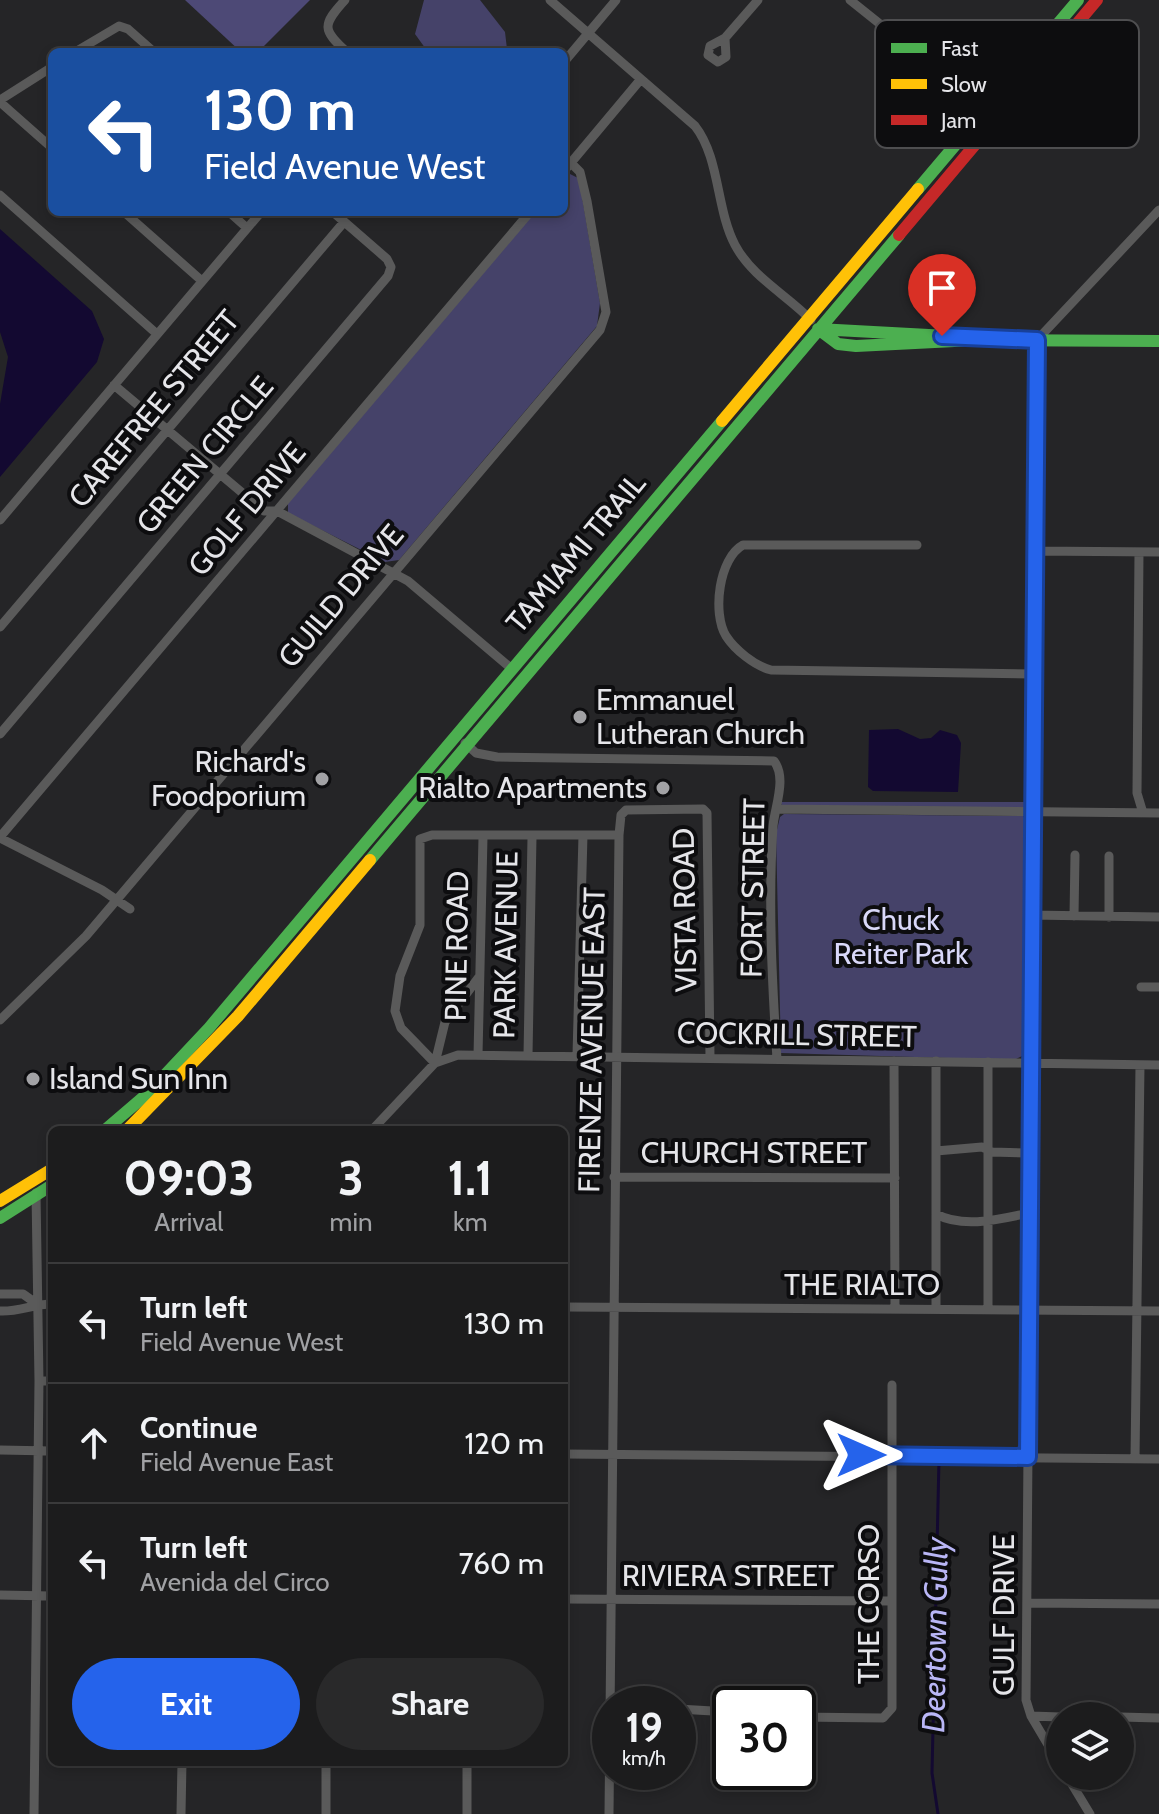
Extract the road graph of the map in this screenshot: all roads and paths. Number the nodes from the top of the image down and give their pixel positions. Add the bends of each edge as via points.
1 (345, 0) edge
2 (550, 0) edge
3 (616, 0) edge
4 (758, 0) edge
5 (850, 0) edge
6 (1078, 0) edge
7 (1097, 0) edge
8 (875, 20) edge
9 (1063, 20) edge
10 (1078, 20) edge
11 (588, 33) junction
12 (725, 38) dead end
13 (82, 48) edge
14 (149, 48) edge
15 (342, 48) edge
16 (568, 57) edge
17 (48, 70) edge
18 (641, 79) junction
19 (0, 101) edge
20 (48, 144) edge
21 (960, 148) edge
22 (964, 148) edge
23 (568, 167) edge
24 (0, 195) edge
25 (1159, 210) edge
26 (129, 216) edge
27 (234, 216) edge
28 (258, 216) edge
29 (337, 216) edge
30 (527, 216) edge
31 (344, 222) junction
32 (247, 228) junction
33 (202, 281) junction
34 (809, 318) junction
35 (818, 329) junction
36 (157, 334) junction
37 (1037, 340) junction
38 (1159, 341) edge
39 (114, 385) junction
40 (167, 430) junction
41 (220, 475) junction
42 (277, 511) junction
43 (0, 520) edge
44 (917, 545) dead end
45 (1034, 551) junction
46 (1139, 552) junction
47 (1159, 552) edge
48 (393, 571) junction
49 (0, 627) edge
50 (512, 669) junction
51 (1032, 674) junction
52 (0, 734) edge
53 (457, 735) junction
54 (467, 745) junction
55 (777, 809) junction
56 (1031, 811) junction
57 (1143, 813) junction
58 (1159, 813) edge
59 (583, 835) junction
60 (619, 835) junction
61 (483, 837) junction
62 (532, 837) junction
63 (0, 838) edge
64 (1075, 855) dead end
65 (1109, 856) dead end
66 (116, 899) junction
67 (130, 909) dead end
68 (1030, 915) junction
69 (1074, 916) junction
70 (1109, 917) junction
71 (1159, 917) edge
72 (479, 977) junction
73 (1141, 987) dead end
74 (1159, 987) edge
75 (0, 1020) edge
76 (478, 1055) junction
77 (528, 1055) junction
78 (577, 1055) junction
79 (615, 1056) junction
80 (710, 1057) junction
81 (777, 1059) junction
82 (894, 1061) junction
83 (936, 1061) junction
84 (988, 1062) junction
85 (435, 1063) junction
86 (1030, 1063) junction
87 (1140, 1065) junction
88 (1159, 1065) edge
89 (109, 1126) edge
90 (131, 1126) edge
91 (376, 1126) edge
92 (988, 1150) junction
93 (936, 1151) junction
94 (1029, 1153) junction
95 (48, 1172) edge
96 (614, 1177) junction
97 (895, 1178) junction
98 (33, 1181) junction
99 (48, 1188) edge
100 (36, 1196) junction
101 (0, 1201) edge
102 (1029, 1213) junction
103 (936, 1214) junction
104 (0, 1218) edge
105 (987, 1221) junction
106 (0, 1294) edge
107 (37, 1304) junction
108 (48, 1304) edge
109 (568, 1307) edge
110 (612, 1308) junction
111 (895, 1308) junction
112 (936, 1309) junction
113 (1029, 1309) junction
114 (988, 1310) junction
115 (0, 1311) edge
116 (1136, 1311) junction
117 (1159, 1311) edge
118 (39, 1381) junction
119 (48, 1381) edge
120 (892, 1385) dead end
121 (0, 1450) edge
122 (38, 1451) junction
123 (48, 1451) edge
124 (568, 1454) edge
125 (611, 1454) junction
126 (893, 1455) junction
127 (1028, 1457) junction
128 (1135, 1459) junction
129 (1159, 1459) edge
130 (0, 1595) edge
131 (36, 1595) junction
132 (48, 1596) edge
133 (568, 1599) edge
134 (611, 1599) junction
135 (892, 1601) junction
136 (1027, 1603) junction
137 (1159, 1604) edge
138 (609, 1686) edge
139 (1031, 1716) junction
140 (816, 1717) edge
141 (1046, 1717) edge
142 (1134, 1717) edge
143 (1159, 1718) edge
144 (1046, 1741) edge
145 (182, 1766) edge
146 (326, 1766) edge
147 (467, 1766) edge
148 (609, 1790) edge
149 (1075, 1790) edge
150 (34, 1814) edge
151 (181, 1814) edge
152 (326, 1814) edge
153 (467, 1814) edge
154 (609, 1814) edge
155 (1090, 1814) edge

1 - 15 street via 327,26
2 - 11 street
3 - 11 street
4 - 12 street
5 - 8 street
6 - 9 main road, TAMIAMI TRAIL
7 - 10 main road, TAMIAMI TRAIL
11 - 16 street
11 - 18 street
13 - 14 street via 119,26
17 - 19 street
18 - 23 street
18 - 34 street via 699,131 741,255
19 - 20 street
21 - 34 main road, TAMIAMI TRAIL
22 - 35 main road, TAMIAMI TRAIL
23 - 48 street, GUILD DRIVE via 583,182 604,321
24 - 36 street
25 - 37 street
26 - 33 street
27 - 32 street
28 - 32 street
29 - 31 street, GREEN CIRCLE
30 - 42 street, GOLF DRIVE
31 - 40 street, CAREFREE STREET
31 - 41 street, GREEN CIRCLE via 387,259 388,276
32 - 33 street
33 - 36 street
34 - 35 street
34 - 50 main road, TAMIAMI TRAIL
35 - 37 main road via 847,346
35 - 54 main road, TAMIAMI TRAIL
36 - 39 street
37 - 38 main road
37 - 45 street, GULF DRIVE
39 - 40 street
39 - 43 street
40 - 41 street
40 - 49 street, CAREFREE STREET
41 - 42 street via 264,511
41 - 52 street, GREEN CIRCLE
42 - 48 street
42 - 63 street, GOLF DRIVE
44 - 51 street via 743,545 723,568 721,622 727,637 760,668 771,670
45 - 46 street
45 - 51 street, GULF DRIVE
46 - 47 street
46 - 57 street via 1137,793
48 - 50 street
48 - 66 street, GUILD DRIVE
50 - 53 main road, TAMIAMI TRAIL
51 - 56 street, GULF DRIVE
53 - 54 street
53 - 89 main road, TAMIAMI TRAIL via 186,1053
54 - 55 street, FORT STREET via 476,753 497,757 774,761 779,767
54 - 90 main road, TAMIAMI TRAIL via 238,1016
55 - 56 street
55 - 81 street, FORT STREET via 772,846
56 - 57 street
56 - 68 street, GULF DRIVE
57 - 58 street
59 - 60 street
59 - 62 street
59 - 78 street
60 - 79 street, FIRENZE AVENUE EAST
60 - 80 street, VISTA ROAD via 626,810 706,811
61 - 62 street
61 - 72 street, PINE ROAD
61 - 85 street via 420,839 420,925 400,976 395,1011 401,1028
62 - 77 street, PARK AVENUE
63 - 66 street
64 - 69 street
65 - 70 street
66 - 67 street
66 - 75 street, GUILD DRIVE via 49,975
68 - 69 street
68 - 86 street, GULF DRIVE
69 - 70 street
70 - 71 street
72 - 76 street, PINE ROAD
72 - 85 street via 445,1022
73 - 74 street
76 - 77 street, COCKRILL STREET
76 - 85 street, COCKRILL STREET
77 - 78 street, COCKRILL STREET
78 - 79 street, COCKRILL STREET
79 - 80 street, COCKRILL STREET
79 - 96 street, FIRENZE AVENUE EAST
80 - 81 street, COCKRILL STREET
81 - 82 street, COCKRILL STREET
82 - 83 street, COCKRILL STREET
82 - 97 street
83 - 84 street, COCKRILL STREET
83 - 93 street
84 - 86 street, COCKRILL STREET
84 - 92 street
85 - 91 street
86 - 87 street, COCKRILL STREET
86 - 94 street, GULF DRIVE
87 - 88 street, COCKRILL STREET
87 - 116 street
92 - 93 street
92 - 94 street
92 - 105 street
93 - 103 street
94 - 102 street, GULF DRIVE
95 - 98 main road
96 - 97 street, CHURCH STREET
96 - 110 street, FIRENZE AVENUE EAST
97 - 111 street
98 - 100 street
98 - 101 main road
99 - 100 main road
100 - 104 main road
100 - 107 street
102 - 105 street
102 - 113 street, GULF DRIVE
103 - 105 street
103 - 112 street
105 - 114 street
106 - 107 street via 23,1294
107 - 108 street
107 - 115 street via 22,1312
107 - 118 street
109 - 110 street, THE RIALTO
110 - 111 street, THE RIALTO
110 - 125 street, FIRENZE AVENUE EAST
111 - 112 street, THE RIALTO
112 - 114 street, THE RIALTO
113 - 114 street, THE RIALTO
113 - 116 street, THE RIALTO
113 - 127 street, GULF DRIVE
116 - 117 street, THE RIALTO
116 - 128 street
118 - 119 street
118 - 122 street
120 - 126 street, THE CORSO
121 - 122 street
122 - 123 street
122 - 131 street
124 - 125 street
125 - 126 street
125 - 134 street, FIRENZE AVENUE EAST
126 - 127 street
126 - 135 street, THE CORSO
127 - 128 street
127 - 136 street, GULF DRIVE
128 - 129 street
130 - 131 street
131 - 132 street
131 - 150 street
133 - 134 street, RIVIERA STREET
134 - 135 street, RIVIERA STREET
134 - 138 street, FIRENZE AVENUE EAST
135 - 140 street, THE CORSO via 892,1708 887,1716
136 - 137 street
136 - 139 street, GULF DRIVE via 1026,1700
139 - 141 street
139 - 144 street, GULF DRIVE
142 - 143 street
145 - 151 street
146 - 152 street
147 - 153 street
148 - 154 street, FIRENZE AVENUE EAST
149 - 155 street

